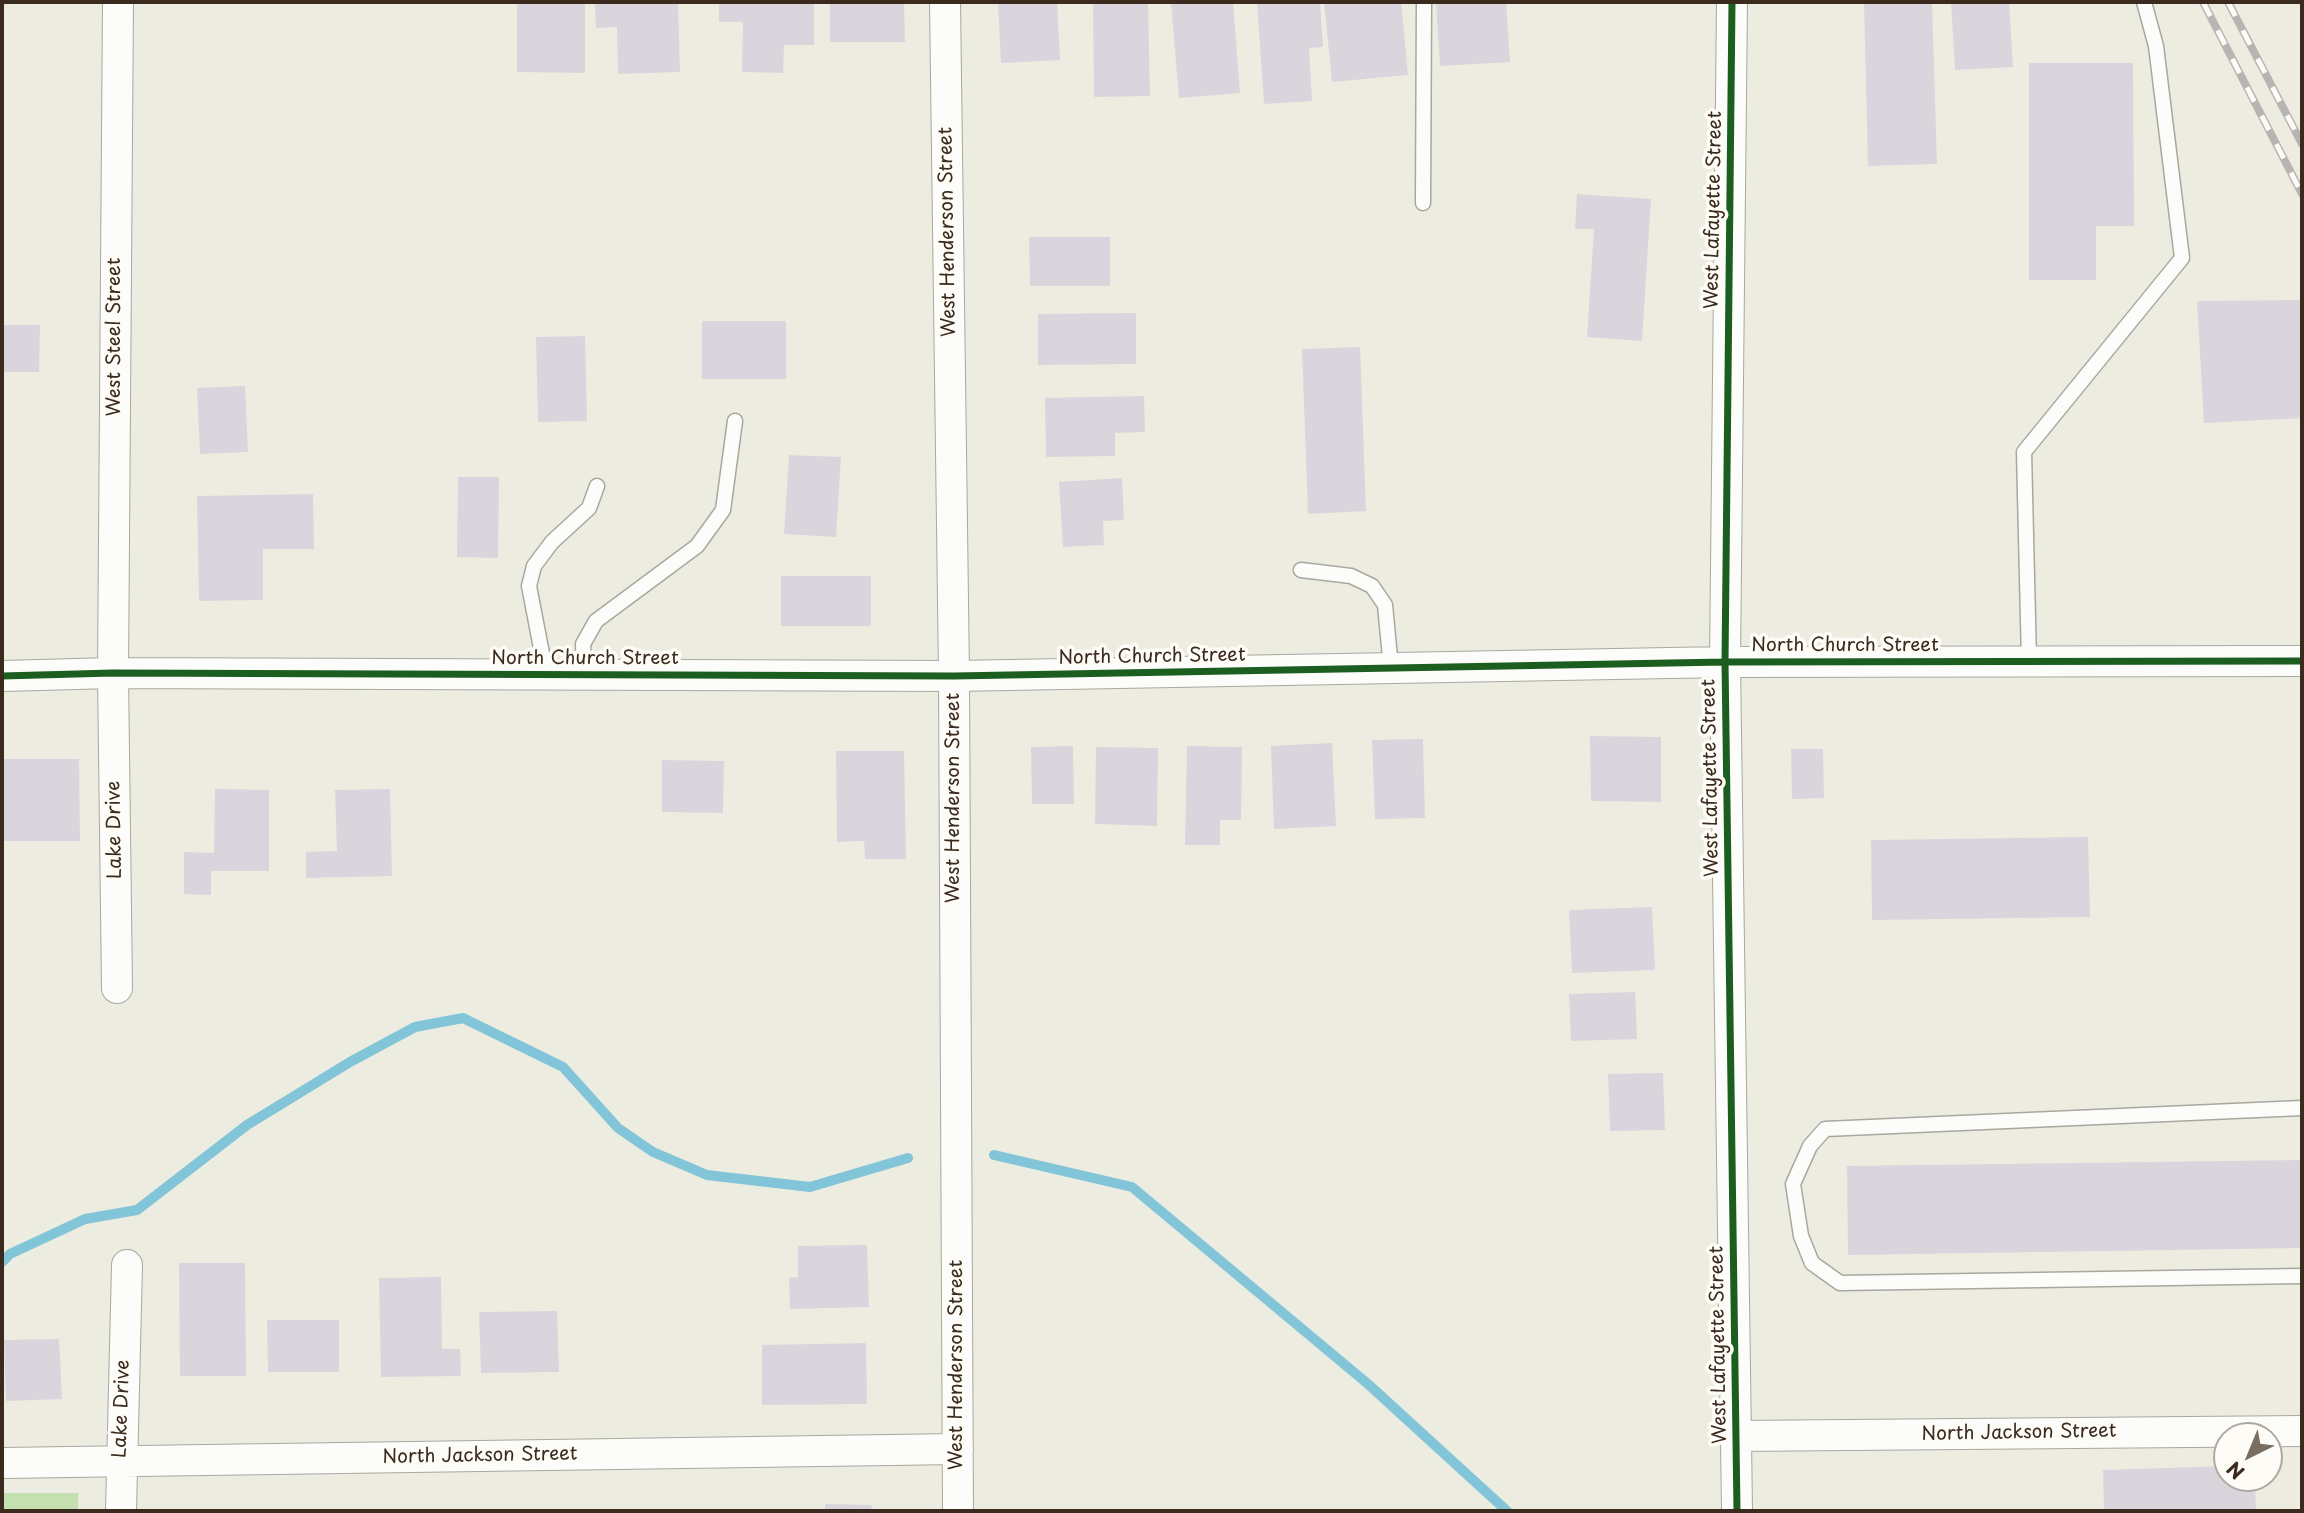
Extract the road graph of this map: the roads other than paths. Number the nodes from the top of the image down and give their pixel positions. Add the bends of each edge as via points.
1 (118, 2) edge
2 (945, 2) edge
3 (1424, 2) edge
4 (1732, 2) edge
5 (2144, 2) edge
6 (1423, 203) dead end
7 (735, 421) dead end
8 (597, 486) dead end
9 (1301, 570) dead end
10 (2029, 661) junction
11 (2302, 661) edge
12 (1725, 662) junction
13 (1391, 668) junction
14 (113, 673) junction
15 (546, 674) junction
16 (584, 675) junction
17 (2, 676) edge
18 (954, 676) junction
19 (117, 988) dead end
20 (2302, 1108) edge
21 (127, 1265) dead end
22 (2302, 1276) edge
23 (2302, 1431) edge
24 (1736, 1436) junction
25 (957, 1450) junction
26 (120, 1462) junction
27 (2, 1463) edge
28 (121, 1511) edge
29 (958, 1511) edge
30 (1737, 1511) edge

1 - 14 street, West Steel Street
2 - 18 street, West Henderson Street
3 - 6 lane
4 - 12 street, West Lafayette Street
5 - 10 lane via 2156,46 2182,258 2024,452
7 - 16 lane via 723,510 697,546 596,621 583,645
8 - 15 lane via 589,508 534,566 529,586
9 - 13 lane via 1351,576 1372,586 1385,605
10 - 11 street, North Church Street
10 - 12 street, North Church Street
12 - 13 street, North Church Street
12 - 24 street, West Lafayette Street
13 - 18 street, North Church Street
14 - 15 street, North Church Street
14 - 17 street, North Church Street
14 - 19 street, Lake Drive
15 - 16 street, North Church Street
16 - 18 street, North Church Street
18 - 25 street, West Henderson Street
20 - 22 lane via 1825,1129 1810,1146 1793,1184 1801,1236 1812,1263 1840,1283
21 - 26 street, Lake Drive
23 - 24 street, North Jackson Street
24 - 30 street, West Lafayette Street
25 - 26 street, North Jackson Street
25 - 29 street, West Henderson Street
26 - 27 street, North Jackson Street
26 - 28 street, Lake Drive

